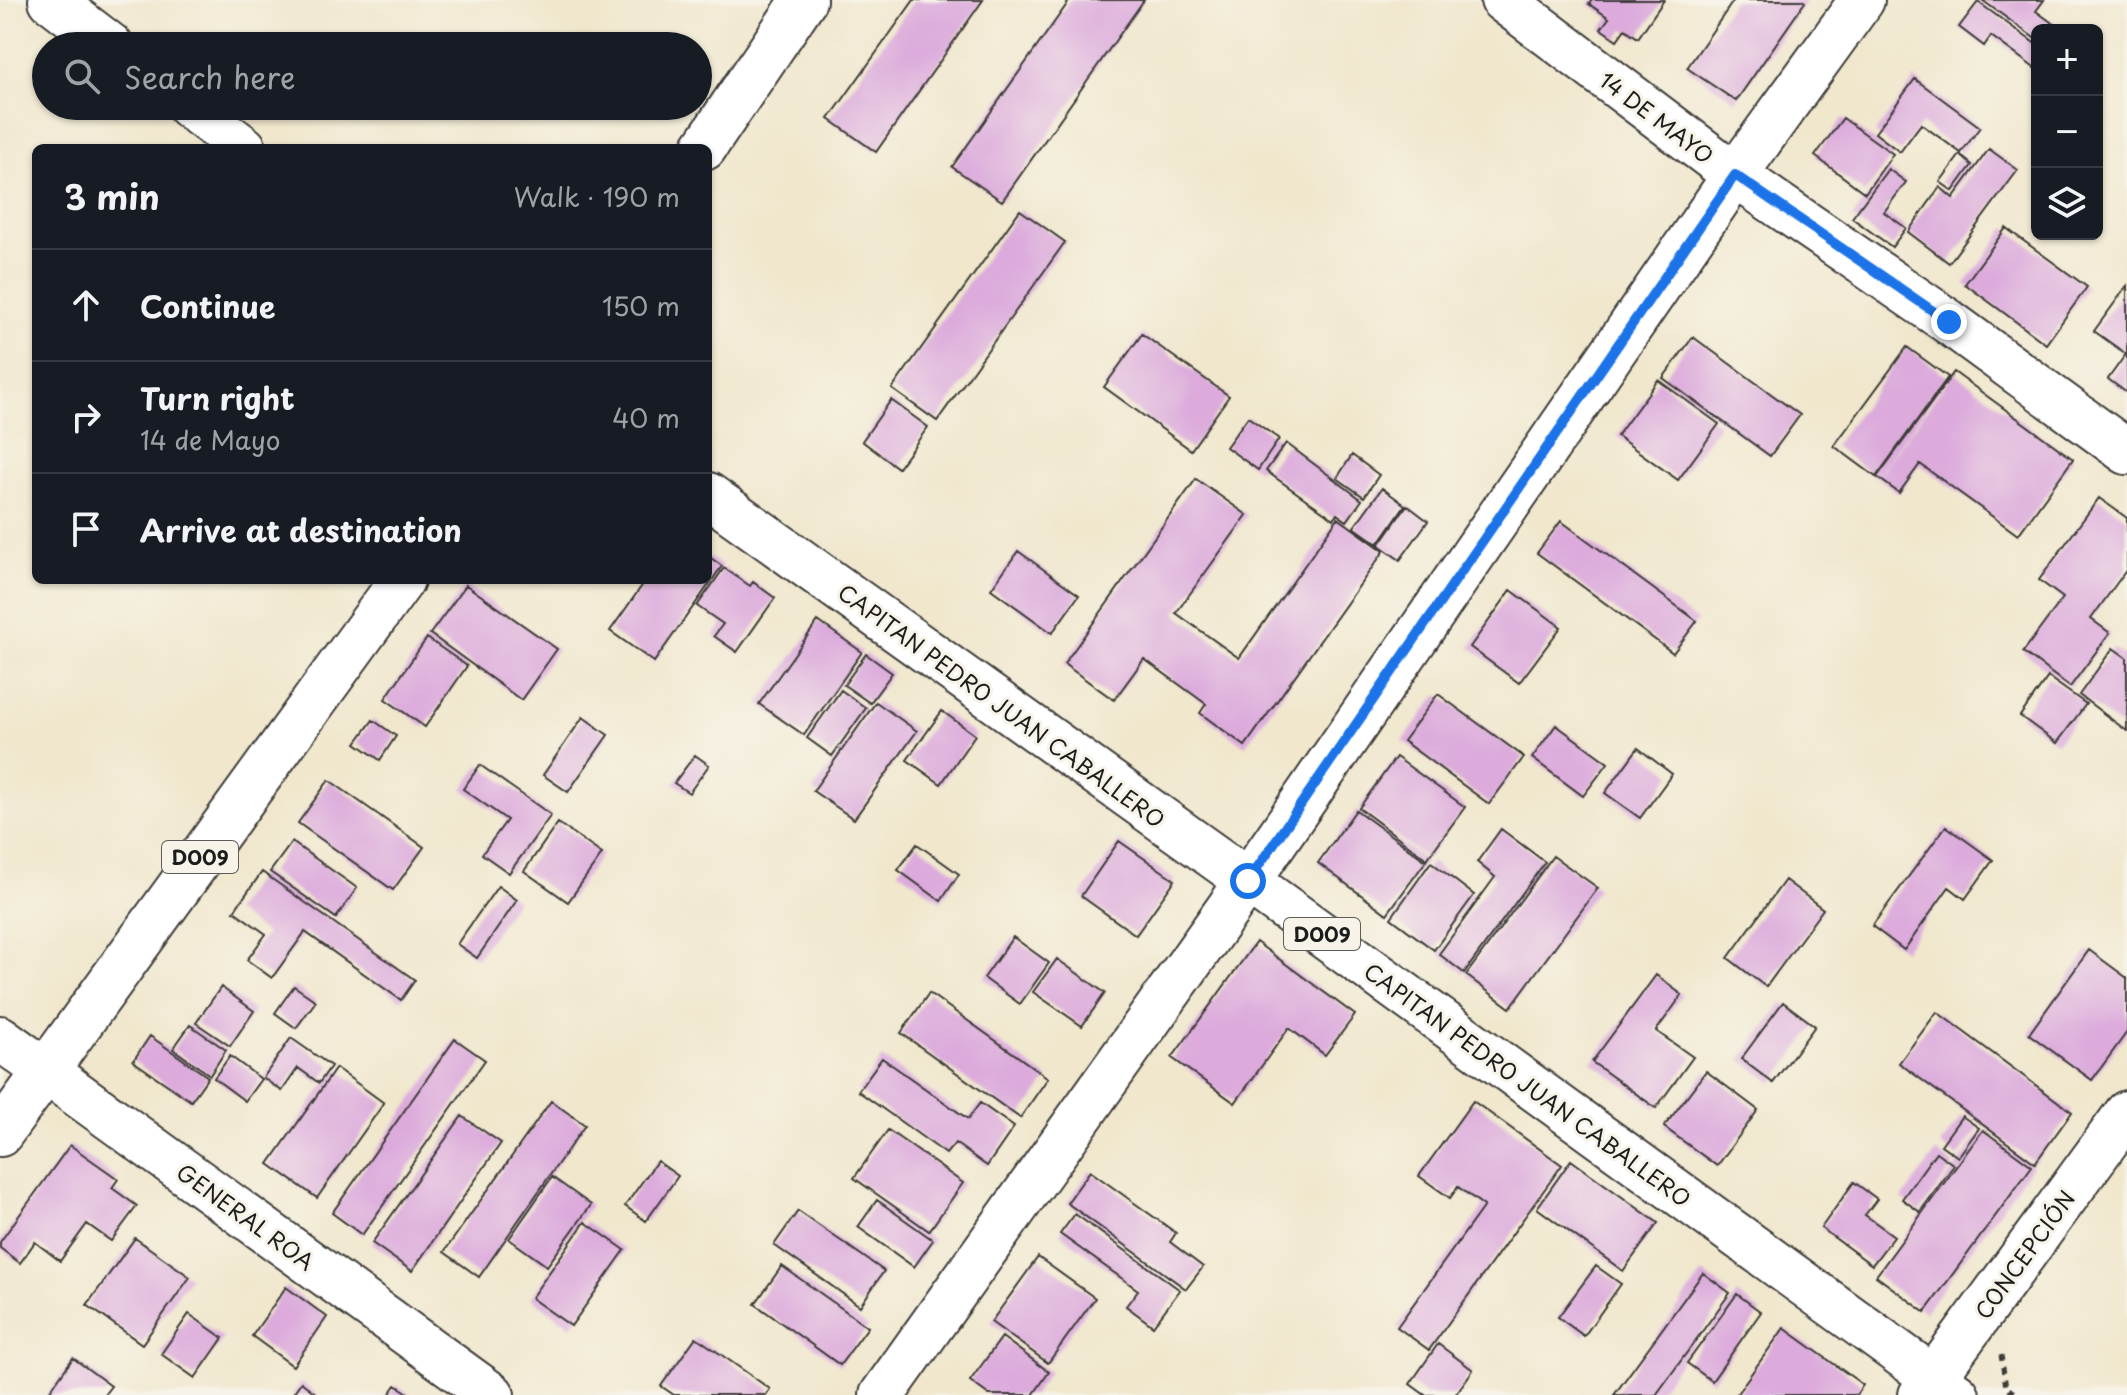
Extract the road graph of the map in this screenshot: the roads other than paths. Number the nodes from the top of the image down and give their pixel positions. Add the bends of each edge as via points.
1 (51, 0) edge
2 (804, 0) edge
3 (1503, 0) edge
4 (1862, 0) edge
5 (93, 32) edge
6 (207, 120) edge
7 (239, 144) edge
8 (707, 144) edge
9 (1735, 175) junction
10 (2127, 452) edge
11 (712, 498) edge
12 (399, 584) edge
13 (1248, 881) junction
14 (0, 1038) edge
15 (45, 1070) junction
16 (2127, 1113) edge
17 (0, 1134) edge
18 (1937, 1389) edge
19 (492, 1395) edge
20 (882, 1395) edge

1 - 5 street
2 - 8 street
3 - 9 street, 14 DE MAYO
4 - 9 street
6 - 7 street
9 - 10 street, 14 DE MAYO
9 - 13 street
11 - 13 street, CAPITAN PEDRO JUAN CABALLERO / D009
12 - 15 street, D009
13 - 18 street, CAPITAN PEDRO JUAN CABALLERO / D009
13 - 20 street
14 - 15 street, GENERAL ROA
15 - 17 street, D009
15 - 19 street, GENERAL ROA
16 - 18 street, CONCEPCIÓN

